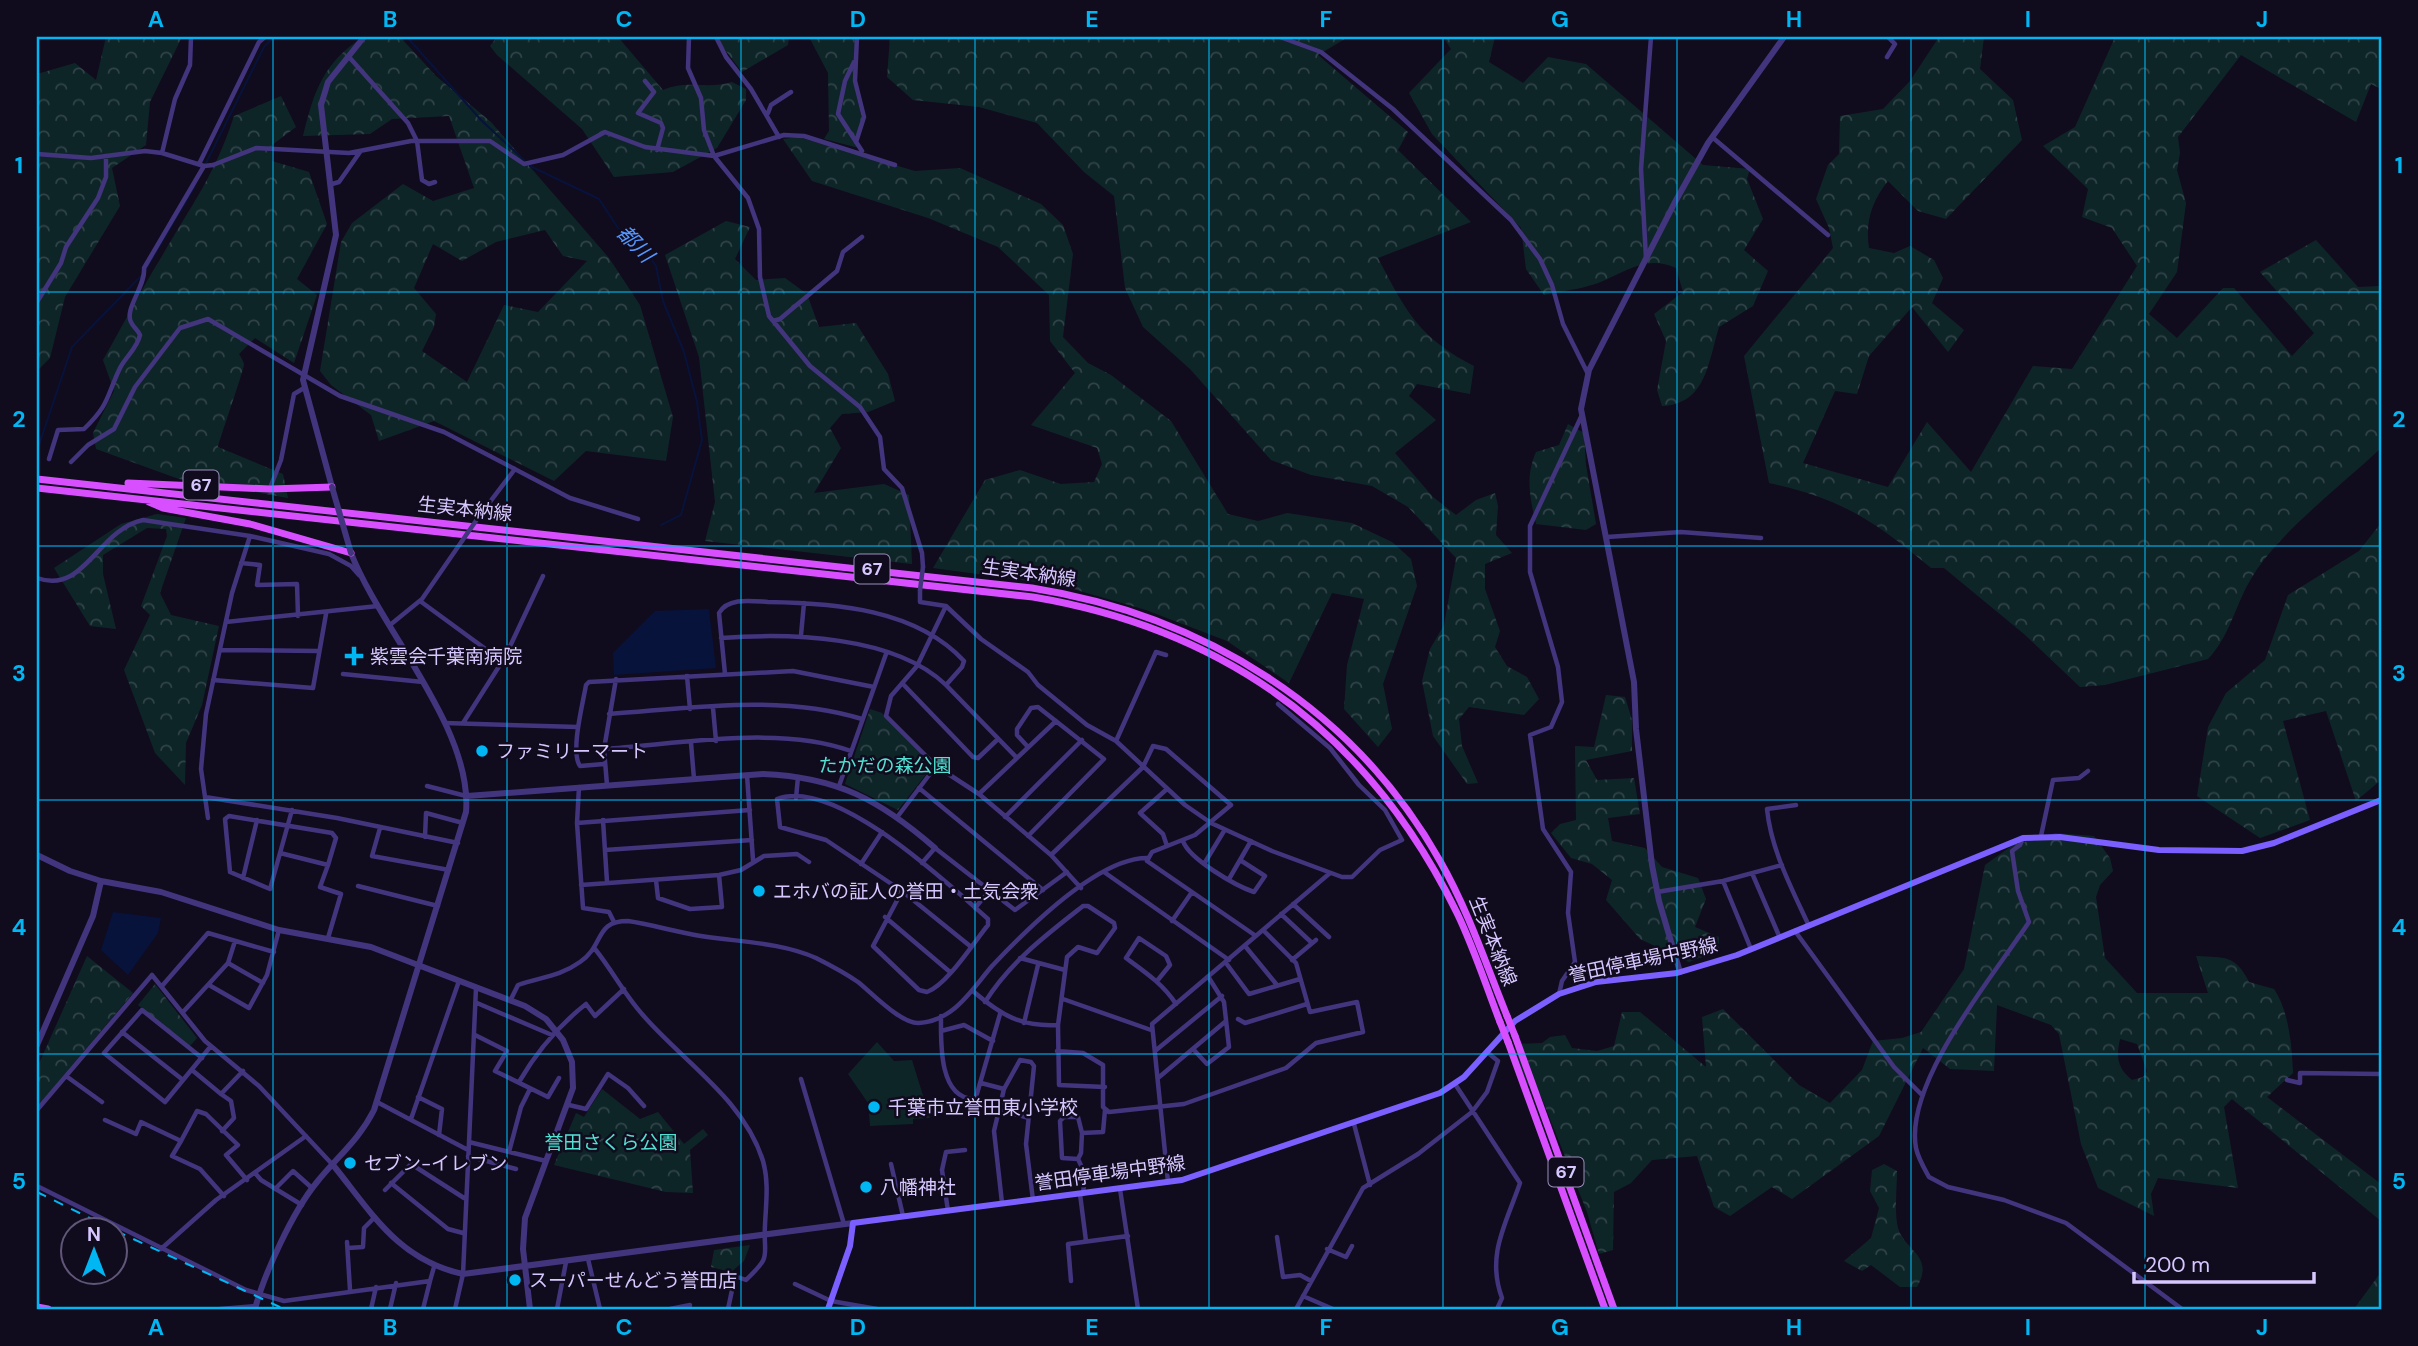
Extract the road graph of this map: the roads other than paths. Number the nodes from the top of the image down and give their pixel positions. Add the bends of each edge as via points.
1 (191, 37) edge
2 (265, 37) edge
3 (364, 37) edge
4 (716, 37) edge
5 (857, 37) edge
6 (1280, 37) edge
7 (1651, 37) edge
8 (1784, 37) edge
9 (1888, 37) edge
10 (689, 38) edge
11 (349, 57) junction
12 (1887, 57) dead end
13 (856, 58) junction
14 (645, 80) dead end
15 (791, 92) dead end
16 (767, 114) junction
17 (779, 137) junction
18 (1712, 137) junction
19 (417, 141) junction
20 (856, 142) junction
21 (657, 149) junction
22 (360, 152) junction
23 (863, 152) junction
24 (162, 153) junction
25 (327, 153) junction
26 (37, 154) edge
27 (106, 156) junction
28 (714, 156) junction
29 (202, 165) junction
30 (895, 165) dead end
31 (435, 182) dead end
32 (332, 184) junction
33 (1828, 235) dead end
34 (862, 237) dead end
35 (1646, 259) junction
36 (37, 302) edge
37 (772, 321) junction
38 (303, 374) junction
39 (1588, 374) junction
40 (304, 388) junction
41 (1581, 417) junction
42 (49, 460) dead end
43 (71, 462) dead end
44 (515, 469) junction
45 (37, 479) edge
46 (71, 481) junction
47 (332, 487) junction
48 (37, 488) edge
49 (270, 489) junction
50 (137, 498) junction
51 (638, 519) dead end
52 (250, 536) junction
53 (1607, 537) junction
54 (1761, 538) dead end
55 (351, 554) junction
56 (241, 563) junction
57 (360, 576) junction
58 (543, 576) dead end
59 (37, 578) edge
60 (420, 601) junction
61 (804, 603) junction
62 (378, 606) junction
63 (946, 606) junction
64 (326, 614) junction
65 (298, 616) junction
66 (226, 622) junction
67 (390, 625) junction
68 (800, 635) junction
69 (932, 635) junction
70 (721, 638) junction
71 (220, 650) junction
72 (319, 651) junction
73 (886, 653) junction
74 (1166, 655) dead end
75 (502, 661) junction
76 (916, 666) junction
77 (343, 674) dead end
78 (725, 674) junction
79 (687, 676) junction
80 (213, 680) junction
81 (616, 680) junction
82 (423, 682) junction
83 (902, 683) junction
84 (946, 685) junction
85 (874, 687) junction
86 (1278, 704) dead end
87 (713, 708) junction
88 (690, 709) junction
89 (609, 714) junction
90 (862, 719) junction
91 (1056, 721) junction
92 (444, 723) junction
93 (463, 723) junction
94 (578, 727) junction
95 (998, 739) junction
96 (1082, 740) junction
97 (716, 741) junction
98 (1116, 741) junction
99 (691, 743) junction
100 (1028, 747) junction
101 (604, 749) junction
102 (851, 751) junction
103 (1017, 758) junction
104 (604, 764) junction
105 (936, 766) junction
106 (1143, 767) junction
107 (2088, 771) dead end
108 (747, 775) junction
109 (799, 776) junction
110 (694, 779) junction
111 (607, 785) junction
112 (427, 786) dead end
113 (839, 786) junction
114 (579, 787) junction
115 (919, 789) junction
116 (1167, 789) junction
117 (979, 794) junction
118 (467, 796) junction
119 (205, 797) junction
120 (796, 798) junction
121 (2381, 800) edge
122 (1796, 805) dead end
123 (292, 810) junction
124 (750, 810) junction
125 (898, 816) junction
126 (1004, 817) junction
127 (208, 818) dead end
128 (257, 820) junction
129 (603, 820) junction
130 (465, 823) junction
131 (578, 823) junction
132 (1211, 823) junction
133 (288, 824) junction
134 (380, 828) junction
135 (1224, 831) junction
136 (882, 832) junction
137 (1028, 836) junction
138 (2042, 836) junction
139 (425, 837) junction
140 (2023, 838) junction
141 (752, 841) junction
142 (1182, 841) junction
143 (1251, 841) junction
144 (458, 843) junction
145 (1167, 846) junction
146 (935, 848) junction
147 (605, 850) junction
148 (280, 853) junction
149 (37, 855) edge
150 (1051, 855) junction
151 (1147, 858) junction
152 (753, 860) junction
153 (1240, 860) junction
154 (809, 862) dead end
155 (922, 863) junction
156 (861, 864) junction
157 (1204, 864) junction
158 (328, 865) junction
159 (1782, 865) junction
160 (450, 870) junction
161 (1067, 872) junction
162 (1104, 872) junction
163 (1330, 873) junction
164 (1752, 873) junction
165 (719, 875) junction
166 (243, 877) junction
167 (1229, 879) junction
168 (656, 880) junction
169 (101, 881) junction
170 (1723, 881) junction
171 (607, 882) junction
172 (581, 885) junction
173 (358, 886) dead end
174 (1081, 888) junction
175 (1043, 890) junction
176 (902, 891) junction
177 (989, 891) junction
178 (1192, 892) junction
179 (1657, 892) junction
180 (1293, 904) junction
181 (439, 907) junction
182 (975, 908) junction
183 (1281, 914) junction
184 (885, 917) junction
185 (1172, 920) junction
186 (614, 922) junction
187 (1809, 926) junction
188 (279, 930) junction
189 (1263, 930) junction
190 (1795, 931) junction
191 (1255, 936) junction
192 (1329, 937) dead end
193 (328, 938) junction
194 (1780, 938) junction
195 (235, 941) junction
196 (970, 946) junction
197 (1245, 946) junction
198 (595, 949) junction
199 (1752, 949) junction
200 (274, 952) junction
201 (1020, 958) junction
202 (1292, 960) junction
203 (1228, 961) junction
204 (228, 963) junction
205 (421, 965) junction
206 (1038, 965) junction
207 (1065, 970) junction
208 (950, 972) junction
209 (1680, 972) junction
210 (1209, 978) junction
211 (1300, 979) junction
212 (459, 981) junction
213 (1157, 981) junction
214 (263, 983) junction
215 (209, 985) junction
216 (1278, 985) junction
217 (162, 986) junction
218 (476, 987) junction
219 (624, 989) junction
220 (974, 992) junction
221 (1559, 994) junction
222 (1223, 996) junction
223 (511, 999) junction
224 (1062, 999) junction
225 (985, 1002) junction
226 (477, 1003) junction
227 (1176, 1004) junction
228 (1307, 1004) junction
229 (183, 1012) junction
230 (1000, 1014) junction
231 (941, 1016) junction
232 (1238, 1019) dead end
233 (1227, 1020) junction
234 (1024, 1023) junction
235 (1058, 1025) junction
236 (1151, 1030) junction
237 (941, 1031) junction
238 (122, 1032) junction
239 (554, 1033) junction
240 (475, 1035) junction
241 (1511, 1039) junction
242 (993, 1041) junction
243 (37, 1045) edge
244 (211, 1046) junction
245 (1193, 1048) junction
246 (1058, 1051) junction
247 (1154, 1052) junction
248 (1488, 1052) junction
249 (202, 1058) junction
250 (192, 1070) junction
251 (243, 1071) junction
252 (2381, 1074) edge
253 (66, 1076) junction
254 (559, 1078) dead end
255 (801, 1079) dead end
256 (1157, 1079) junction
257 (183, 1080) junction
258 (2287, 1080) dead end
259 (519, 1082) junction
260 (980, 1083) junction
261 (1455, 1084) junction
262 (1105, 1087) junction
263 (530, 1089) junction
264 (1004, 1089) junction
265 (221, 1094) junction
266 (1922, 1095) junction
267 (418, 1097) junction
268 (102, 1102) dead end
269 (377, 1102) junction
270 (569, 1104) junction
271 (645, 1106) dead end
272 (1160, 1108) junction
273 (37, 1110) edge
274 (999, 1110) junction
275 (1105, 1110) junction
276 (1472, 1112) junction
277 (1029, 1118) junction
278 (411, 1119) junction
279 (106, 1121) dead end
280 (1354, 1124) junction
281 (222, 1131) junction
282 (1082, 1133) junction
283 (439, 1135) junction
284 (306, 1136) junction
285 (181, 1140) junction
286 (469, 1142) junction
287 (965, 1150) dead end
288 (509, 1152) junction
289 (468, 1153) junction
290 (1078, 1159) junction
291 (548, 1162) junction
292 (891, 1164) dead end
293 (332, 1165) junction
294 (516, 1169) dead end
295 (256, 1173) junction
296 (247, 1180) junction
297 (391, 1183) junction
298 (1168, 1183) junction
299 (1370, 1185) junction
300 (37, 1186) edge
301 (312, 1188) junction
302 (275, 1189) junction
303 (1120, 1189) junction
304 (385, 1190) dead end
305 (1082, 1194) junction
306 (224, 1196) junction
307 (465, 1198) junction
308 (1033, 1200) junction
309 (1002, 1204) junction
310 (302, 1205) junction
311 (948, 1211) junction
312 (904, 1216) junction
313 (375, 1217) junction
314 (853, 1223) junction
315 (844, 1224) junction
316 (463, 1233) junction
317 (765, 1234) junction
318 (1128, 1236) junction
319 (1277, 1237) dead end
320 (1086, 1241) junction
321 (1352, 1246) dead end
322 (161, 1249) junction
323 (1328, 1249) junction
324 (588, 1259) junction
325 (566, 1262) junction
326 (525, 1266) junction
327 (434, 1267) junction
328 (463, 1274) junction
329 (430, 1281) junction
330 (1071, 1281) dead end
331 (1311, 1281) junction
332 (396, 1283) junction
333 (796, 1284) dead end
334 (376, 1287) junction
335 (350, 1290) junction
336 (260, 1294) junction
337 (1303, 1296) junction
338 (831, 1301) junction
339 (37, 1307) edge
340 (1323, 1307) edge
341 (256, 1308) edge
342 (48, 1309) edge
343 (220, 1309) edge
344 (371, 1309) edge
345 (390, 1309) edge
346 (424, 1309) edge
347 (455, 1309) edge
348 (530, 1309) edge
349 (557, 1309) edge
350 (600, 1309) edge
351 (670, 1309) edge
352 (689, 1309) edge
353 (728, 1309) edge
354 (828, 1309) edge
355 (877, 1309) edge
356 (1138, 1309) edge
357 (1296, 1309) edge
358 (1333, 1309) edge
359 (1497, 1309) edge
360 (1605, 1309) edge
361 (1614, 1309) edge
362 (2182, 1309) edge

1 - 24 street via 190,65 175,99
2 - 29 street
3 - 11 street
4 - 16 street
5 - 13 street
6 - 39 street via 1321,52 1393,109 1511,220 1540,258 1563,324
7 - 35 street via 1641,169
8 - 18 street
9 - 12 street via 1895,44
10 - 28 street via 688,68 701,98 704,130
11 - 19 street via 408,122
11 - 25 street via 328,82 322,98
13 - 20 street via 855,81 864,117
13 - 20 street via 838,108
14 - 21 street via 654,92 638,113 661,123
15 - 16 street via 771,104
16 - 17 street
17 - 23 street via 804,136
17 - 28 street
18 - 33 street
18 - 35 street
19 - 21 street via 490,141 524,164 563,155 605,132
19 - 22 street
19 - 31 street via 422,180
20 - 23 street
21 - 28 street
22 - 25 street
22 - 32 street via 339,182
23 - 30 street
24 - 27 street
24 - 29 street
25 - 29 street via 256,148 214,165
25 - 32 street
26 - 27 street
27 - 36 street via 106,177 97,198
28 - 37 street via 754,213 761,237 760,277
29 - 42 street via 144,268 145,282 129,312 140,335 138,344 120,368 106,405 84,429 58,429
32 - 38 street via 336,235
34 - 37 street via 843,253 837,271
35 - 39 street
37 - 63 street, bridge via 825,381 860,407 880,437 884,469 902,488 922,553 920,602
38 - 40 street
38 - 43 street via 214,320 180,327 135,387 114,429
38 - 44 street via 340,397 444,432
39 - 41 street
40 - 47 street
40 - 49 street via 294,394 281,460
41 - 53 street
41 - 221 street via 1530,526 1530,572 1555,650 1562,702 1551,727 1530,735 1543,829 1571,872 1568,913 1575,962
44 - 51 street via 569,498
44 - 60 street, bridge
45 - 46 main road, 生実本納線 / 67
46 - 49 main road, 67
46 - 241 main road, 生実本納線 / 67, bridge via 1031,588 1116,605 1161,620 1275,681 1363,755 1414,819 1440,861 1507,1016
47 - 49 main road, 67
47 - 55 street, bridge
48 - 50 main road, 生実本納線 / 67
50 - 55 main road, 67
50 - 241 main road, 生実本納線 / 67, bridge via 1033,597 1161,630 1212,653 1282,696 1341,746 1374,782 1419,842 1458,915
52 - 56 street
52 - 57 street via 329,554
52 - 59 street via 143,520 99,547 69,579
53 - 54 street via 1681,532
53 - 179 street via 1634,682
55 - 57 street
56 - 65 street via 260,565 257,585 297,584
56 - 66 street
57 - 62 street
58 - 75 street
60 - 67 street
60 - 75 street
61 - 68 street
61 - 69 street via 864,611
61 - 70 street via 738,601 727,605 719,613
62 - 64 street
62 - 67 street
63 - 69 street
63 - 98 street via 1087,725
64 - 65 street
64 - 72 street
65 - 66 street
66 - 71 street
67 - 82 street
68 - 70 street
68 - 73 street
69 - 76 street
69 - 84 street via 964,661
70 - 78 street
71 - 72 street
71 - 80 street
72 - 80 street via 313,688
73 - 76 street
73 - 85 street
74 - 98 street via 1156,652
75 - 93 street
76 - 83 street
76 - 84 street via 931,671
77 - 82 street
78 - 79 street
78 - 85 street via 793,671
79 - 81 street
79 - 88 street
80 - 119 street via 202,746
81 - 89 street
81 - 94 street via 586,685
82 - 92 street
83 - 95 street via 973,757 978,758
83 - 105 street via 891,696 886,716
84 - 95 street
85 - 90 street
86 - 163 street via 1330,748 1385,810 1402,840 1380,850 1352,877
87 - 88 street
87 - 90 street via 805,706
87 - 97 street
88 - 89 street
89 - 101 street
90 - 102 street
91 - 96 street
91 - 100 street
91 - 100 street via 1038,707 1031,708 1016,732
92 - 93 street
92 - 118 street
93 - 94 street
94 - 104 street via 576,761 580,766
95 - 103 street
96 - 126 street
96 - 137 street via 1103,762
97 - 99 street
97 - 102 street via 786,738
98 - 106 street
99 - 101 street
99 - 110 street
100 - 103 street
101 - 104 street
102 - 113 street
103 - 117 street
104 - 111 street
105 - 115 street
105 - 117 street
106 - 116 street
106 - 132 street via 1153,746 1166,749 1229,801 1231,806
106 - 150 street
107 - 138 street via 2079,778 2053,780
108 - 109 street
108 - 110 street
108 - 124 street
109 - 113 street
109 - 120 street
110 - 111 street
111 - 114 street
112 - 118 street
113 - 125 street
114 - 118 street
114 - 131 street
115 - 125 street
115 - 175 street
116 - 132 street
116 - 145 street via 1140,813 1163,834
117 - 126 street
118 - 130 street
119 - 123 street
119 - 127 street
120 - 136 street via 844,810
120 - 156 street via 777,799 780,827 826,840
121 - 138 main road, 誉田停車場中野線 via 2274,843 2242,851 2159,850
122 - 159 street via 1767,809
123 - 133 street
123 - 134 street
124 - 129 street
124 - 141 street
125 - 146 street
126 - 137 street
128 - 133 street
128 - 166 street
128 - 166 street via 225,819 230,872
129 - 131 street
129 - 147 street
130 - 139 street via 426,813
130 - 144 street
131 - 172 street
132 - 135 street
132 - 142 street
133 - 148 street
133 - 158 street via 332,833 336,838
134 - 139 street
134 - 160 street via 372,856
135 - 143 street
135 - 157 street
136 - 155 street
136 - 156 street
137 - 150 street
138 - 140 main road, 誉田停車場中野線
139 - 144 street
140 - 187 main road, 誉田停車場中野線
140 - 266 street via 2012,851 2029,922 1980,991
141 - 147 street
141 - 152 street
142 - 145 street
142 - 157 street
143 - 153 street
143 - 163 street
144 - 160 street
145 - 151 street
146 - 155 street
146 - 177 street
147 - 171 street
148 - 158 street
148 - 166 street via 270,889
149 - 169 street
150 - 161 street
151 - 162 street
151 - 178 street
152 - 154 street via 797,855
152 - 165 street via 741,870
153 - 167 street
153 - 167 street via 1261,872 1265,880 1254,892
155 - 182 street
156 - 176 street
157 - 167 street
158 - 193 street via 320,887 341,894
159 - 164 street
159 - 187 street
160 - 181 street
161 - 174 street
161 - 175 street
162 - 174 street
162 - 185 street
163 - 180 street
164 - 170 street
164 - 194 street
165 - 168 street
165 - 168 street via 722,907 690,909 658,898
168 - 171 street
169 - 188 street via 160,892
169 - 243 street via 93,916
170 - 179 street
170 - 199 street
171 - 172 street
172 - 186 street via 584,910 609,912
173 - 181 street
174 - 220 street via 1015,943
175 - 177 street via 1015,910
176 - 184 street
176 - 196 street
177 - 182 street
178 - 185 street
178 - 191 street
179 - 209 street
180 - 183 street
180 - 192 street
181 - 205 street
182 - 196 street via 988,921
183 - 189 street
183 - 202 street via 1314,942
184 - 208 street
184 - 208 street via 873,946 919,990 932,990
185 - 203 street
186 - 198 street via 605,928
186 - 231 street via 814,957 856,981 905,1020 918,1023
187 - 190 main road, 誉田停車場中野線
188 - 193 street
188 - 200 street
189 - 191 street
189 - 202 street
190 - 194 main road, 誉田停車場中野線
190 - 266 street via 1894,1067
191 - 197 street
193 - 205 street
194 - 199 main road, 誉田停車場中野線
195 - 200 street
195 - 204 street
195 - 217 street via 208,933
196 - 208 street
197 - 203 street
197 - 216 street
198 - 219 street
198 - 223 street via 549,978 517,985
199 - 209 main road, 誉田停車場中野線
200 - 214 street
201 - 206 street
201 - 207 street via 1088,906 1115,928 1097,953 1078,947 1072,951
201 - 225 street
202 - 211 street
203 - 210 street
203 - 216 street via 1250,994
204 - 214 street
204 - 215 street
205 - 212 street
205 - 269 street
206 - 207 street
206 - 234 street
207 - 224 street
209 - 221 main road, 誉田停車場中野線 via 1596,982
210 - 222 street
210 - 227 street
211 - 216 street
211 - 228 street
212 - 218 street
212 - 267 street
213 - 213 street via 1126,958 1139,938 1170,965
213 - 227 street
214 - 215 street via 249,1008
215 - 229 street
217 - 229 street
217 - 253 street via 152,975
218 - 223 street
218 - 226 street
219 - 239 street via 595,1016 586,1004
219 - 317 street via 640,1013 740,1117 763,1162 768,1198
220 - 225 street
220 - 231 street
221 - 248 main road, 誉田停車場中野線 via 1515,1021
222 - 233 street
222 - 247 street
223 - 239 street via 537,1012
224 - 235 street
224 - 236 street
225 - 230 street
226 - 239 street
226 - 240 street
227 - 236 street
228 - 232 street via 1245,1023
228 - 272 street via 1314,1013 1357,1002 1363,1032 1316,1043 1286,1068
229 - 244 street
230 - 234 street
230 - 242 street
231 - 237 street
233 - 245 street
233 - 245 street via 1229,1047 1207,1064
234 - 235 street
235 - 246 street
236 - 247 street
237 - 242 street via 964,1025
237 - 260 street via 944,1070 956,1092 973,1099
238 - 249 street via 142,1010
238 - 257 street
238 - 257 street via 104,1053 165,1102
239 - 259 street
239 - 270 street via 572,1062
240 - 259 street via 507,1051 495,1071
240 - 286 street
241 - 360 main road, 生実本納線 / 67
241 - 361 main road, 生実本納線 / 67
242 - 260 street
244 - 249 street
244 - 251 street
245 - 256 street
246 - 262 street via 1083,1053 1103,1065
246 - 262 street via 1060,1087
247 - 256 street
248 - 261 main road, 誉田停車場中野線
248 - 276 street via 1498,1061 1487,1092
249 - 250 street
250 - 257 street
250 - 265 street
251 - 265 street
251 - 284 street
252 - 258 street via 2300,1073 2300,1083
253 - 268 street
253 - 273 street
254 - 263 street via 548,1097
255 - 315 street
256 - 272 street
259 - 263 street
260 - 264 street
261 - 276 street
261 - 280 main road, 誉田停車場中野線
262 - 275 street
263 - 288 street
264 - 274 street
264 - 277 street via 1017,1061 1031,1062
265 - 281 street via 231,1101 234,1118
266 - 362 street via 1916,1146 1929,1177 2066,1223
267 - 278 street
267 - 283 street via 442,1109
269 - 278 street
269 - 293 street via 359,1137
270 - 271 street via 586,1109 608,1074
270 - 291 street
272 - 275 street
272 - 298 street
274 - 277 street
274 - 309 street via 993,1140
275 - 282 street via 1103,1132
276 - 299 street
276 - 359 street via 1520,1183 1495,1255 1502,1298
277 - 308 street via 1026,1144
278 - 283 street
279 - 285 street via 136,1133 141,1122
280 - 298 main road, 誉田停車場中野線
280 - 299 street
281 - 285 street via 197,1111
281 - 296 street via 238,1145 226,1155
282 - 290 street
282 - 290 street via 1078,1117 1060,1121 1060,1155
283 - 289 street
284 - 293 street
284 - 295 street
285 - 306 street via 172,1156 200,1169
286 - 288 street
286 - 289 street
287 - 311 street via 946,1152 942,1170
288 - 291 street
289 - 294 street
289 - 307 street
290 - 305 street via 1085,1174
291 - 326 street via 526,1218
292 - 312 street
293 - 301 street
293 - 313 street
295 - 296 street
295 - 302 street
296 - 306 street
297 - 304 street
297 - 307 street via 411,1164
297 - 316 street via 448,1229
298 - 303 main road, 誉田停車場中野線
299 - 323 street via 1363,1188
300 - 322 street
301 - 302 street via 293,1171
301 - 310 street
302 - 310 street
303 - 305 main road, 誉田停車場中野線
303 - 318 street
305 - 308 main road, 誉田停車場中野線
305 - 320 street
306 - 322 street
307 - 316 street
308 - 309 main road, 誉田停車場中野線
309 - 311 main road, 誉田停車場中野線
310 - 336 street
311 - 312 main road, 誉田停車場中野線
312 - 314 main road, 誉田停車場中野線
313 - 327 street via 408,1252
313 - 335 street via 364,1228 363,1247 348,1245
314 - 315 street
314 - 338 main road
315 - 317 street
316 - 328 street
317 - 324 street
317 - 353 street via 768,1251 764,1262 746,1280 735,1276
318 - 320 street
318 - 356 street
319 - 331 street via 1283,1277 1300,1275
320 - 330 street via 1068,1244
321 - 323 street via 1346,1256
322 - 336 street
323 - 331 street
324 - 325 street
324 - 350 street
325 - 326 street
325 - 349 street
326 - 328 street
326 - 348 street
327 - 328 street
327 - 329 street
328 - 347 street
329 - 332 street
329 - 346 street
331 - 337 street
332 - 334 street
332 - 345 street
333 - 338 street
334 - 335 street
334 - 344 street
335 - 336 street via 284,1301
336 - 341 street
337 - 340 street
337 - 357 street
338 - 354 main road
338 - 355 street
339 - 342 main road
340 - 358 street
341 - 343 street
351 - 352 street via 690,1305

